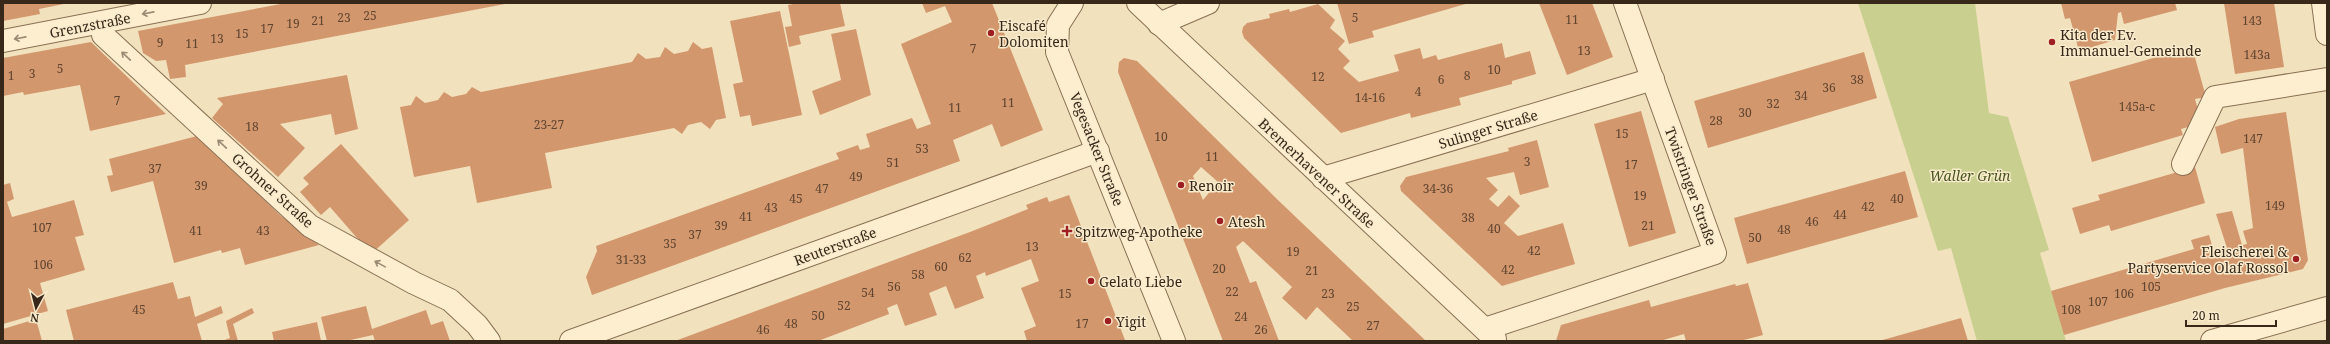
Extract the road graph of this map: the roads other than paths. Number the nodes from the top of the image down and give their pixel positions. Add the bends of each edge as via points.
1 (200, 3) edge
2 (1072, 3) edge
3 (1138, 3) edge
4 (1208, 3) edge
5 (1625, 3) edge
6 (2323, 3) edge
7 (101, 23) junction
8 (1159, 24) junction
9 (2327, 34) edge
10 (3, 41) edge
11 (1653, 79) junction
12 (2327, 79) edge
13 (1098, 151) junction
14 (2183, 164) dead end
15 (1323, 178) junction
16 (2327, 308) edge
17 (1491, 335) edge
18 (489, 341) edge
19 (571, 341) edge
20 (1174, 341) edge
21 (2212, 341) edge

1 -> 7 street, Grenzstraße
2 - 13 street, Vegesacker Straße via 1058,25 1057,52
3 - 8 street, Bremerhavener Straße
4 - 8 street
5 - 11 street, Twistringer Straße
6 - 9 street
7 -> 10 street, Grenzstraße
18 -> 7 street, Grohner Straße via 477,325 450,300 310,226 103,35
8 - 15 street, Bremerhavener Straße
11 - 15 street, Sulinger Straße
11 - 17 street, Twistringer Straße via 1716,253
12 - 14 street via 2215,97
13 - 19 street, Reuterstraße
13 - 20 street, Vegesacker Straße
15 - 17 street, Bremerhavener Straße
16 - 21 street

